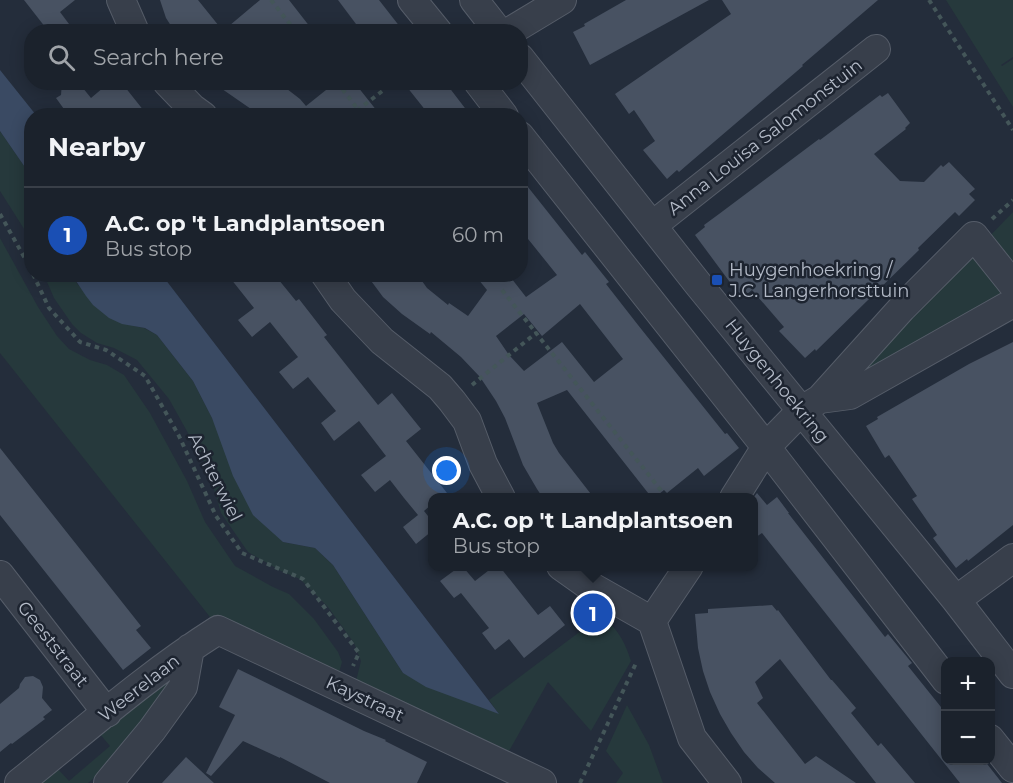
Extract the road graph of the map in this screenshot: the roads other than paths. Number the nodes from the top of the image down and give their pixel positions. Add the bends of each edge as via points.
1 (121, 0) edge
2 (412, 0) edge
3 (474, 0) edge
4 (562, 0) edge
5 (132, 24) edge
6 (432, 24) edge
7 (493, 24) edge
8 (522, 24) edge
9 (876, 49) dead end
10 (528, 68) edge
11 (175, 90) edge
12 (484, 90) edge
13 (192, 108) edge
14 (498, 108) edge
15 (528, 146) edge
16 (654, 225) junction
17 (331, 282) edge
18 (1013, 285) edge
19 (1013, 303) edge
20 (811, 405) junction
21 (766, 447) junction
22 (498, 493) edge
23 (737, 493) edge
24 (1013, 558) edge
25 (567, 571) edge
26 (686, 571) edge
27 (0, 575) edge
28 (956, 600) junction
29 (652, 621) junction
30 (190, 648) junction
31 (1013, 674) edge
32 (941, 675) edge
33 (107, 713) junction
34 (995, 745) edge
35 (1013, 768) edge
36 (118, 780) edge
37 (19, 783) edge
38 (542, 783) edge
39 (727, 783) edge

1 - 5 street
2 - 6 street
3 - 7 street
4 - 8 street
9 - 16 street, Anna Louisa Salomonstuin
10 - 16 street, Huygenhoekring
11 - 13 street
12 - 14 street
15 - 21 street
16 - 20 street, Huygenhoekring via 705,293
17 - 22 street via 382,341 452,401 467,421
18 - 20 street via 974,236
19 - 20 street via 850,395
20 - 21 street
20 - 28 street, Huygenhoekring
21 - 23 street
21 - 32 street
24 - 28 street
25 - 29 street
26 - 29 street
27 - 33 street, Geeststraat
28 - 31 street, Huygenhoekring
29 - 39 street via 692,738
30 - 33 street, Weerelaan
30 - 36 street, Weerelaan via 183,687
30 - 38 street, Kaystraat via 218,630
33 - 37 street, Weerelaan
34 - 35 street

